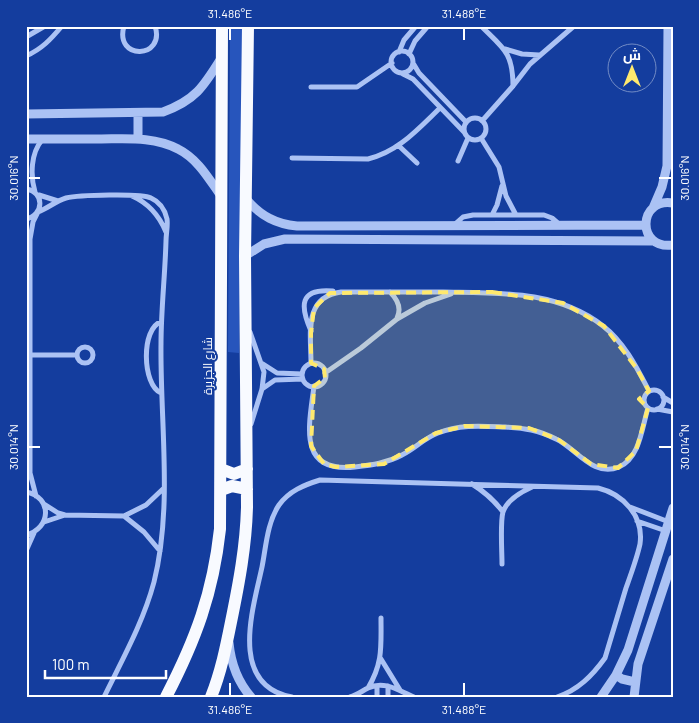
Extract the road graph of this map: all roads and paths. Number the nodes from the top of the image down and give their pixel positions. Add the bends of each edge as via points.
1 (45, 26) edge
2 (62, 26) edge
3 (124, 26) edge
4 (155, 26) edge
5 (222, 26) edge
6 (248, 26) edge
7 (416, 26) edge
8 (428, 26) edge
9 (481, 26) edge
10 (574, 26) edge
11 (668, 26) edge
12 (26, 37) edge
13 (505, 50) junction
14 (399, 52) junction
15 (409, 54) junction
16 (539, 55) junction
17 (26, 56) edge
18 (222, 57) junction
19 (413, 63) junction
20 (392, 64) junction
21 (401, 73) junction
22 (513, 86) junction
23 (311, 87) dead end
24 (440, 108) junction
25 (26, 114) edge
26 (138, 114) junction
27 (482, 121) junction
28 (466, 122) junction
29 (464, 132) junction
30 (468, 138) junction
31 (481, 138) junction
32 (26, 139) edge
33 (42, 139) junction
34 (138, 139) junction
35 (399, 146) junction
36 (292, 158) dead end
37 (458, 161) dead end
38 (26, 163) edge
39 (33, 163) junction
40 (417, 163) dead end
41 (665, 177) junction
42 (502, 185) junction
43 (673, 186) edge
44 (26, 189) edge
45 (37, 194) junction
46 (131, 196) junction
47 (221, 196) junction
48 (247, 200) junction
49 (58, 201) junction
50 (673, 203) edge
51 (653, 208) junction
52 (38, 213) junction
53 (492, 215) junction
54 (516, 215) junction
55 (26, 219) edge
56 (454, 225) junction
57 (560, 225) junction
58 (630, 225) junction
59 (646, 225) junction
60 (297, 226) junction
61 (166, 232) junction
62 (297, 239) junction
63 (630, 241) junction
64 (653, 241) junction
65 (672, 246) edge
66 (245, 256) junction
67 (340, 292) junction
68 (390, 292) junction
69 (456, 292) junction
70 (397, 319) junction
71 (161, 322) junction
72 (245, 324) junction
73 (311, 333) junction
74 (30, 355) junction
75 (76, 355) dead end
76 (311, 363) junction
77 (262, 364) junction
78 (325, 374) junction
79 (303, 376) junction
80 (314, 386) junction
81 (262, 389) junction
82 (649, 391) junction
83 (160, 393) junction
84 (663, 397) junction
85 (673, 402) edge
86 (648, 408) junction
87 (657, 409) junction
88 (673, 412) edge
89 (246, 442) junction
90 (221, 469) junction
91 (247, 469) junction
92 (471, 484) junction
93 (534, 486) junction
94 (164, 488) junction
95 (247, 489) junction
96 (221, 490) junction
97 (26, 492) edge
98 (36, 496) junction
99 (44, 504) junction
100 (630, 507) junction
101 (673, 508) edge
102 (503, 512) junction
103 (66, 515) junction
104 (124, 516) junction
105 (638, 521) junction
106 (44, 522) junction
107 (669, 522) junction
108 (666, 531) junction
109 (34, 533) junction
110 (26, 535) edge
111 (26, 551) edge
112 (160, 551) junction
113 (673, 559) edge
114 (502, 564) dead end
115 (381, 618) dead end
116 (228, 635) junction
117 (381, 658) junction
118 (616, 674) junction
119 (635, 682) junction
120 (377, 686) junction
121 (388, 686) junction
122 (368, 688) junction
123 (401, 690) junction
124 (104, 697) edge
125 (166, 697) edge
126 (211, 697) edge
127 (251, 697) edge
128 (292, 697) edge
129 (350, 697) edge
130 (377, 697) edge
131 (388, 697) edge
132 (414, 697) edge
133 (557, 697) edge
134 (601, 697) edge
135 (634, 697) edge

1 - 12 street
2 - 17 street via 46,44
3 - 4 street via 123,40 132,50 139,52 146,51 156,41
5 - 18 main road, شارع الجزيرة
6 - 48 main road
7 - 14 street
8 - 15 street
9 - 13 street
10 - 16 street
11 - 41 street
13 - 16 street
13 - 22 street via 512,67
14 - 15 street
14 - 20 street via 393,56
15 - 19 street
16 - 22 street
18 - 26 street via 195,96 162,112
18 - 47 main road, شارع الجزيرة
19 - 21 street via 408,71
19 - 28 street
20 - 21 street
20 - 23 street via 357,87
21 - 24 street via 413,79
22 - 27 street
24 - 29 street
24 - 35 street
25 - 26 street
26 - 34 street
27 - 28 street via 474,118
27 - 31 street via 486,127
28 - 29 street
29 - 30 street
30 - 31 street
30 - 37 street
31 - 42 street via 498,167
32 - 33 street
33 - 34 street
33 - 39 street via 35,150
34 - 47 street via 162,142 193,159
35 - 36 street via 368,159
35 - 40 street
38 - 39 street
39 - 45 street
41 - 43 street
41 - 51 street
42 - 53 street
42 - 54 street
44 - 45 street
45 - 49 street
45 - 52 street via 41,206
46 - 49 street via 74,197
46 - 61 street via 150,208
46 - 61 street via 145,195 162,206 167,219
47 - 90 main road, شارع الجزيرة
48 - 60 street via 264,216 278,223
48 - 66 main road
49 - 52 street
50 - 51 street
51 - 59 street via 647,216
52 - 55 street
52 - 74 street via 30,239
53 - 54 street
53 - 56 street via 466,216
54 - 57 street via 544,215
56 - 57 street
56 - 60 street
57 - 58 street
58 - 59 street
58 - 63 street
59 - 64 street
60 - 62 street
61 - 71 street
62 - 63 street
62 - 66 street via 264,244
63 - 64 street
64 - 65 street
66 - 72 main road
67 - 68 street
67 - 73 street via 330,293 314,308
67 - 73 street via 318,290 309,295 304,315
68 - 69 street
68 - 70 street via 399,305
69 - 70 street
69 - 82 street via 543,298 581,311 614,336
70 - 78 street
71 - 83 street
71 - 83 street via 152,330 146,355 151,385
72 - 77 street
72 - 89 main road
73 - 76 street
74 - 75 street
74 - 98 street via 30,473
76 - 78 street via 320,365
76 - 79 street via 305,367
77 - 79 street via 277,372
77 - 81 street
78 - 80 street via 322,382
79 - 80 street via 307,384
79 - 81 street via 275,380
80 - 86 street via 311,446 324,464 336,467 384,464 436,433 465,426 529,428 559,440 590,464 605,469 618,468 636,451
81 - 89 street
82 - 84 street via 658,390
82 - 86 street via 644,399
83 - 94 street
84 - 85 street
84 - 87 street via 663,404
86 - 87 street
87 - 88 street
89 - 91 main road
90 - 91 main road via 234,474
90 - 96 main road, شارع الجزيرة
91 - 95 main road
92 - 93 street
92 - 102 street via 495,500
92 - 128 street via 320,480 290,493 279,505 272,520 248,647 255,672 263,682 273,690
93 - 100 street via 598,488 616,494
93 - 102 street via 511,500
94 - 104 street via 146,505
94 - 112 street
95 - 96 main road via 232,486
95 - 116 main road via 243,564
96 - 125 main road, شارع الجزيرة via 220,528 212,582 196,633
97 - 98 street
98 - 99 street
99 - 103 street
99 - 106 street
100 - 105 street
100 - 107 street
101 - 107 street
102 - 114 street
103 - 104 street
103 - 106 street
104 - 112 street
105 - 108 street
105 - 133 street via 640,543 605,658 582,685
106 - 109 street
107 - 108 street
108 - 118 street via 628,650
109 - 110 street
109 - 111 street
112 - 124 street via 142,616
113 - 119 street
115 - 117 street
116 - 126 main road via 221,670
116 - 127 street via 235,672
117 - 122 street
117 - 123 street
118 - 119 street
118 - 134 street
119 - 135 street
120 - 121 street
120 - 122 street
120 - 130 street
121 - 123 street
121 - 131 street
122 - 129 street
123 - 132 street

